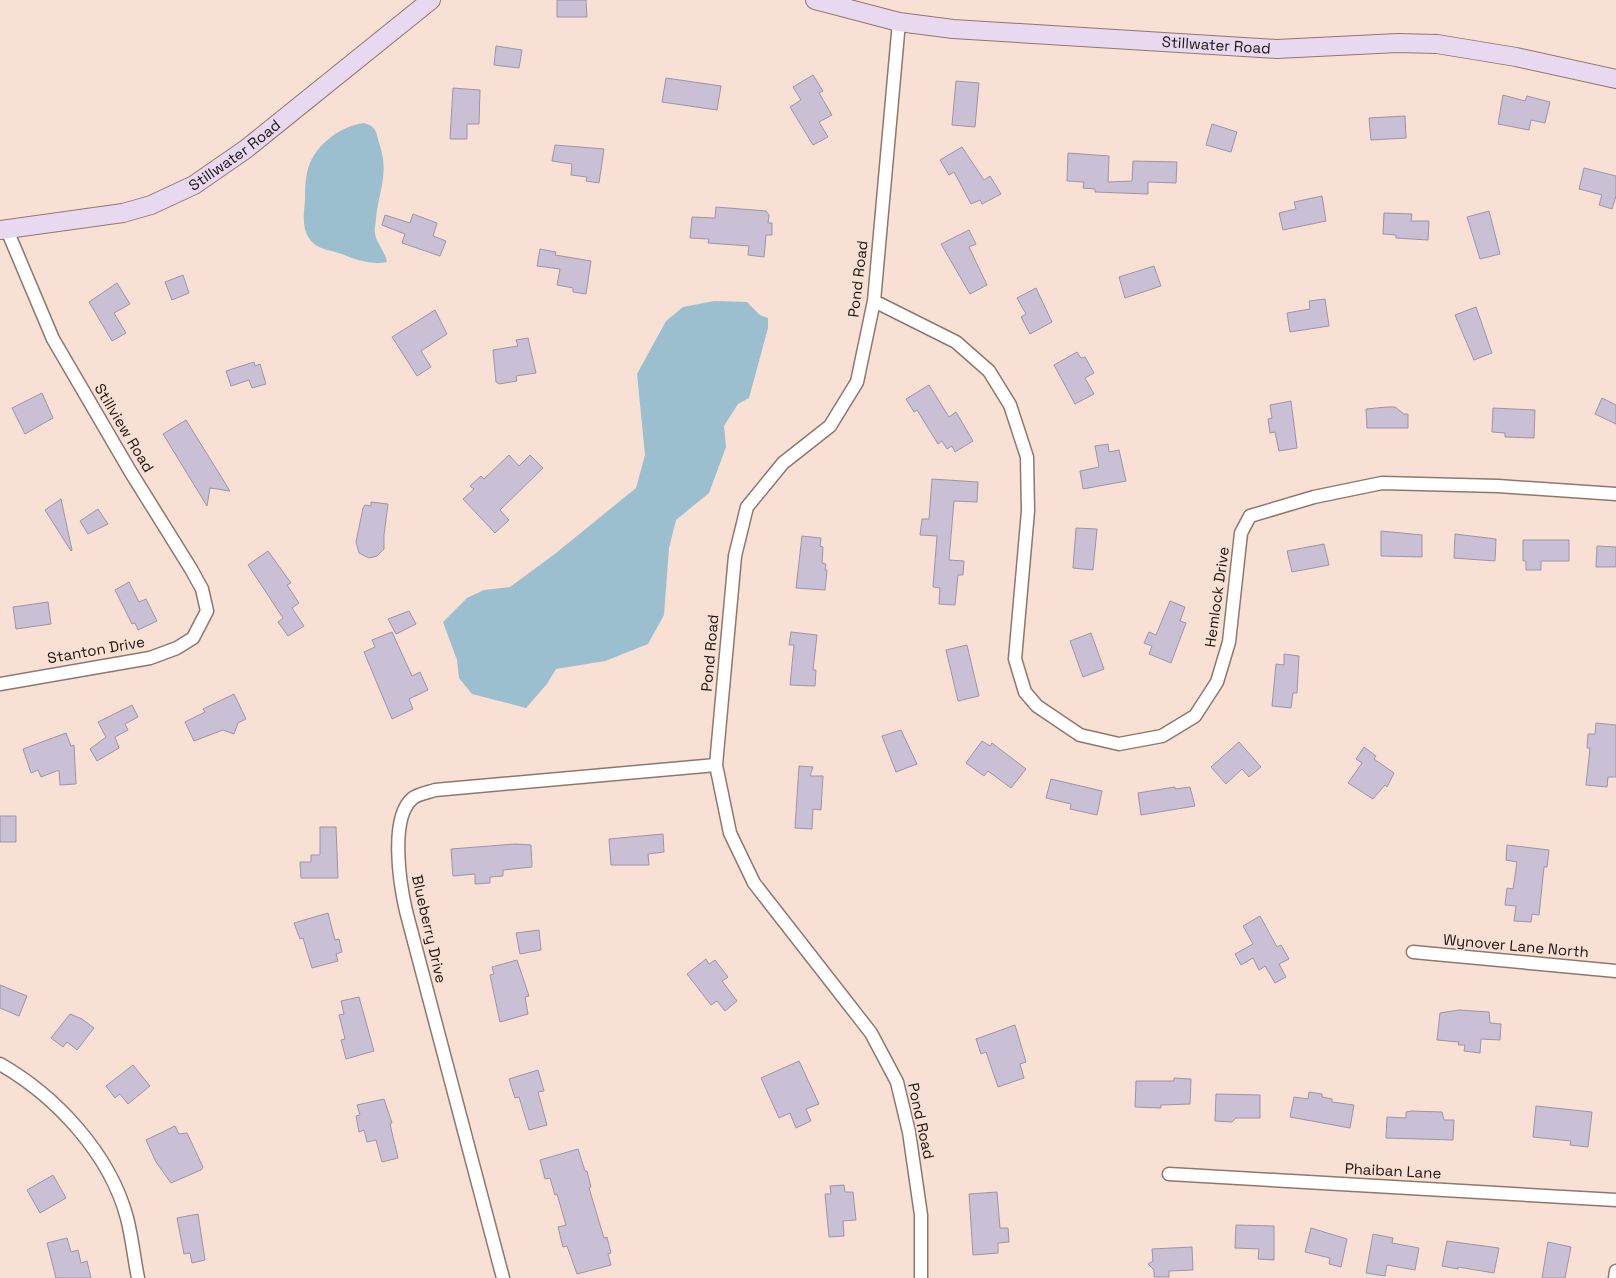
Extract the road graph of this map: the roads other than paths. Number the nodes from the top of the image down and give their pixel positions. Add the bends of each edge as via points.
1 (432, 0) edge
2 (815, 0) edge
3 (900, 22) junction
4 (1616, 79) edge
5 (4, 230) edge
6 (874, 301) junction
7 (1616, 494) edge
8 (193, 638) joint
9 (0, 684) edge
10 (716, 765) junction
11 (1413, 952) dead end
12 (1616, 971) edge
13 (0, 1064) edge
14 (1169, 1174) dead end
15 (1616, 1200) edge
16 (1616, 1271) edge
17 (138, 1278) edge
18 (503, 1278) edge
19 (920, 1278) edge
20 (1615, 1278) edge

1 - 5 main road, Stillwater Road via 246,149 194,185 123,213
2 - 3 main road, Stillwater Road
3 - 4 main road, Stillwater Road via 953,29 1277,49 1437,44
3 - 6 street, Pond Road
5 - 8 street, Stillview Road via 54,339 114,446 202,589 207,611
6 - 7 street, Hemlock Drive via 956,342 989,371 1010,405 1028,457 1028,511 1015,659 1025,692 1036,706 1080,735 1119,744 1162,736 1195,716 1217,682 1229,642 1241,533 1250,516 1314,497 1382,483
6 - 10 street, Pond Road via 857,382 830,426 783,463 747,507 735,556
8 - 9 street, Stanton Drive via 150,658
10 - 18 street, Blueberry Drive via 435,790 413,798 400,818 400,881 406,911
10 - 19 street, Pond Road via 730,833 754,883 871,1033 897,1082 909,1132 921,1215
11 - 12 street, Wynover Lane North
13 - 17 street via 50,1099 93,1148 112,1181 126,1217
14 - 15 street, Phaiban Lane
16 - 20 street

